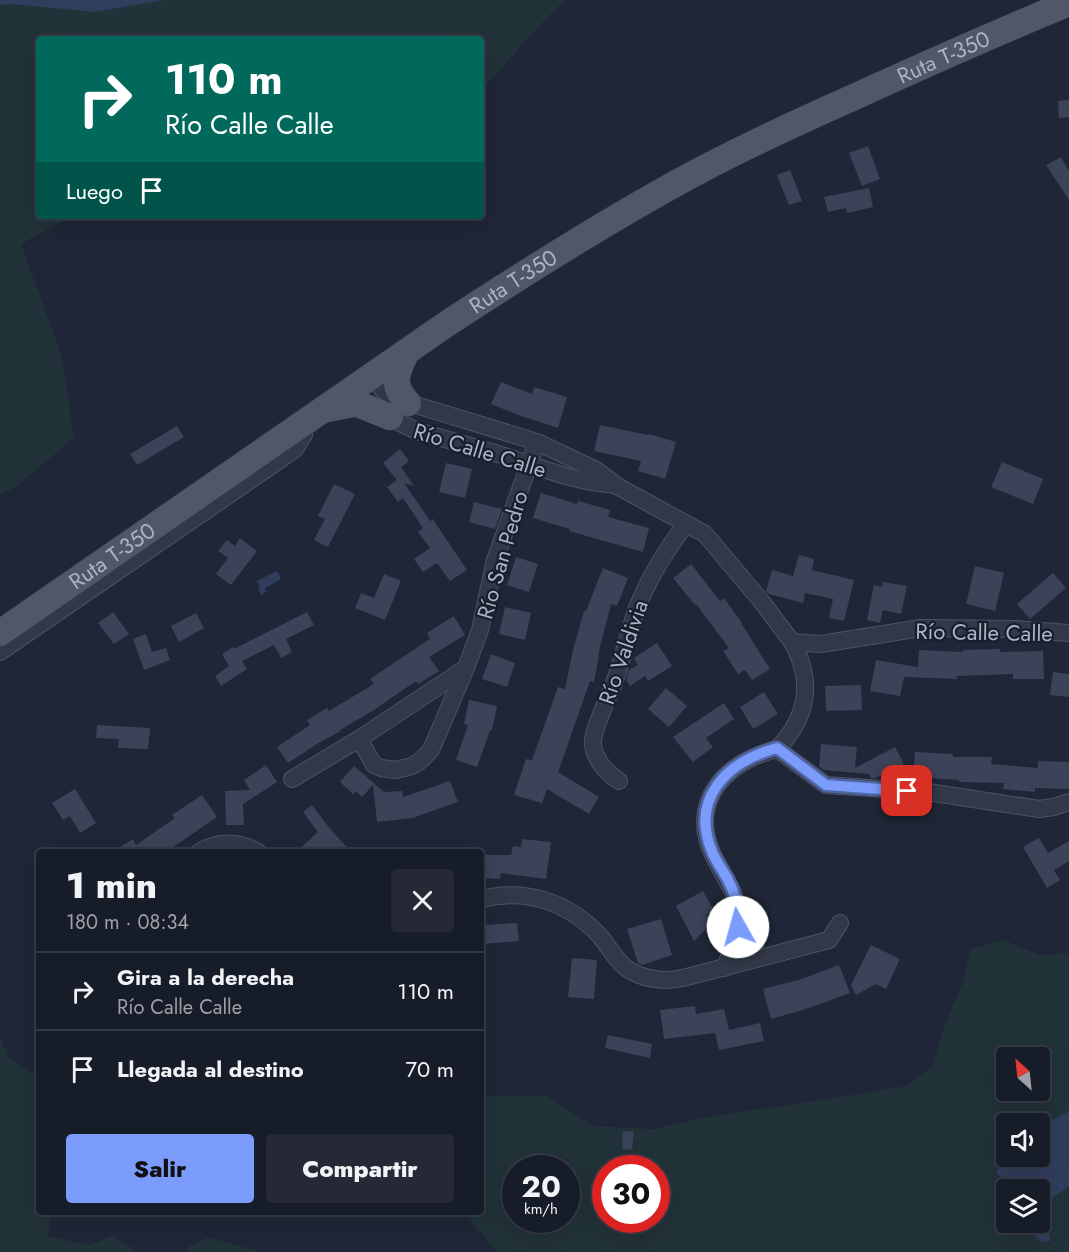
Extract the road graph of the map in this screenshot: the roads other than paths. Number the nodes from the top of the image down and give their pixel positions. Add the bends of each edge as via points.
1 (1069, 3) edge
2 (406, 353) junction
3 (366, 380) junction
4 (399, 410) junction
5 (311, 417) junction
6 (537, 442) junction
7 (530, 464) junction
8 (617, 486) junction
9 (686, 524) junction
10 (0, 633) edge
11 (1069, 633) edge
12 (792, 642) junction
13 (0, 652) edge
14 (466, 668) junction
15 (359, 739) junction
16 (777, 748) junction
17 (292, 779) dead end
18 (619, 781) dead end
19 (1069, 802) edge
20 (206, 849) edge
21 (251, 849) edge
22 (484, 899) edge
23 (840, 923) dead end
24 (724, 968) junction

1 - 2 main road, Ruta T-350 via 875,87 696,173 501,288
2 - 3 main road, Ruta T-350
2 - 4 main road via 398,369 397,384 402,398
3 - 4 street, Río Calle Calle via 378,384
3 - 5 main road, Ruta T-350
4 - 5 main road via 352,404
4 - 6 street, Río Calle Calle
4 - 7 street, Río Calle Calle via 406,427
5 - 10 main road, Ruta T-350
5 - 13 street via 294,449
6 - 7 street, Río San Pedro
6 - 8 street, Río Calle Calle via 596,470
7 - 8 street, Río Calle Calle via 565,476
7 - 14 street, Río San Pedro via 495,560 480,630
8 - 9 street, Río Calle Calle
9 - 12 street, Río Calle Calle via 705,534
9 - 18 street, Río Valdivia via 644,592 593,740 601,765
11 - 12 street, Río Calle Calle via 921,628 821,644
12 - 16 street, Río Calle Calle via 802,663 805,698 792,731
14 - 15 street
14 - 15 street, Río San Pedro via 431,750 419,762 396,770 374,765
15 - 17 street
16 - 19 street via 826,785 928,792 1039,809
16 - 24 street, Río Calle Calle via 731,771 716,786 707,805 710,846 733,891 739,917 737,936
20 - 21 street via 228,843
22 - 24 street via 517,894 555,903 591,927 621,964 651,979 672,980
23 - 24 street via 829,940

